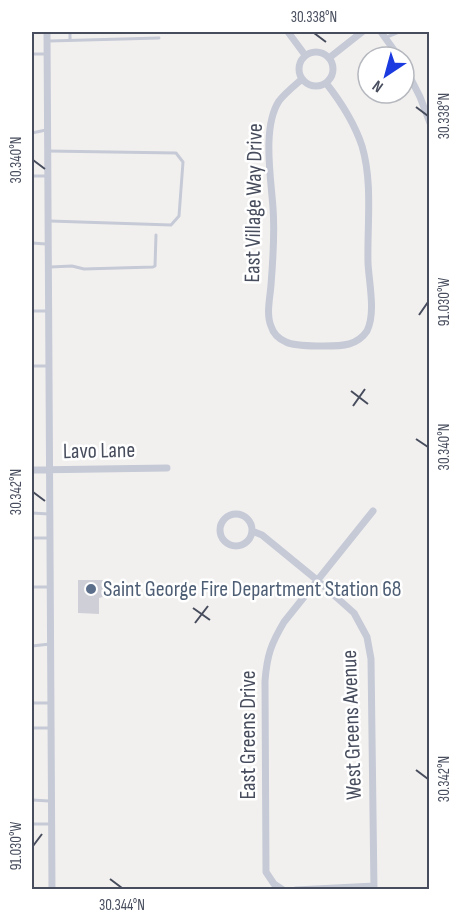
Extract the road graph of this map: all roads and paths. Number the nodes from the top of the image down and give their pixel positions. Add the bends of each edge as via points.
1 (47, 32) edge
2 (70, 32) edge
3 (288, 32) edge
4 (362, 32) edge
5 (399, 32) edge
6 (384, 35) edge
7 (159, 38) dead end
8 (70, 40) junction
9 (47, 41) junction
10 (32, 54) edge
11 (47, 54) junction
12 (305, 55) junction
13 (329, 58) junction
14 (302, 79) junction
15 (326, 83) junction
16 (416, 89) edge
17 (429, 123) edge
18 (48, 130) junction
19 (32, 133) edge
20 (48, 151) junction
21 (32, 176) edge
22 (48, 176) junction
23 (48, 221) junction
24 (156, 235) dead end
25 (32, 243) edge
26 (48, 244) junction
27 (48, 267) junction
28 (32, 311) edge
29 (48, 311) junction
30 (32, 366) edge
31 (48, 366) junction
32 (167, 468) dead end
33 (32, 470) edge
34 (48, 470) junction
35 (373, 511) dead end
36 (32, 513) edge
37 (49, 514) junction
38 (252, 531) junction
39 (32, 538) edge
40 (49, 538) junction
41 (317, 580) junction
42 (32, 587) edge
43 (49, 587) junction
44 (50, 644) junction
45 (32, 646) edge
46 (32, 703) edge
47 (50, 703) junction
48 (32, 728) edge
49 (51, 728) junction
50 (32, 800) edge
51 (51, 801) junction
52 (32, 824) edge
53 (51, 824) junction
54 (374, 888) edge
55 (52, 890) edge
56 (283, 890) edge
57 (296, 890) edge

1 - 9 street
2 - 8 lane
3 - 12 street
4 - 13 street
5 - 6 lane
7 - 8 lane
8 - 9 lane
9 - 11 street
10 - 11 lane
11 - 18 street
12 - 13 street via 316,51
12 - 14 street via 298,66
13 - 15 street via 333,69
14 - 15 street via 312,86
14 - 15 street, East Village Way Drive via 280,100 269,129 274,215 269,317 278,337 296,345 347,344 357,340 365,334 371,311 367,174 362,147 353,123
16 - 17 street
18 - 19 lane
18 - 20 street
20 - 22 street
20 - 23 lane via 176,153 183,162 179,216 171,225
21 - 22 lane
22 - 23 street
23 - 26 street
24 - 27 lane via 153,267
25 - 26 lane
26 - 27 street
27 - 29 street
28 - 29 lane
29 - 31 street
30 - 31 lane
31 - 34 street
32 - 34 street, Lavo Lane
33 - 34 street, Lavo Lane
34 - 37 street
35 - 41 street, East Greens Drive
36 - 37 lane
37 - 40 street
38 - 38 street via 245,544 235,546 226,542 221,528 225,519 235,514 245,517
38 - 41 street, West Greens Avenue
39 - 40 lane
40 - 43 street
41 - 54 street, West Greens Avenue via 354,613 367,637 371,659
41 - 56 street, East Greens Drive via 284,622 267,660 266,872
42 - 43 lane
43 - 44 street
44 - 45 lane
44 - 47 street
46 - 47 lane
47 - 49 street
48 - 49 lane
49 - 51 street
50 - 51 lane
51 - 53 street
52 - 53 lane
53 - 55 street
54 - 57 street

